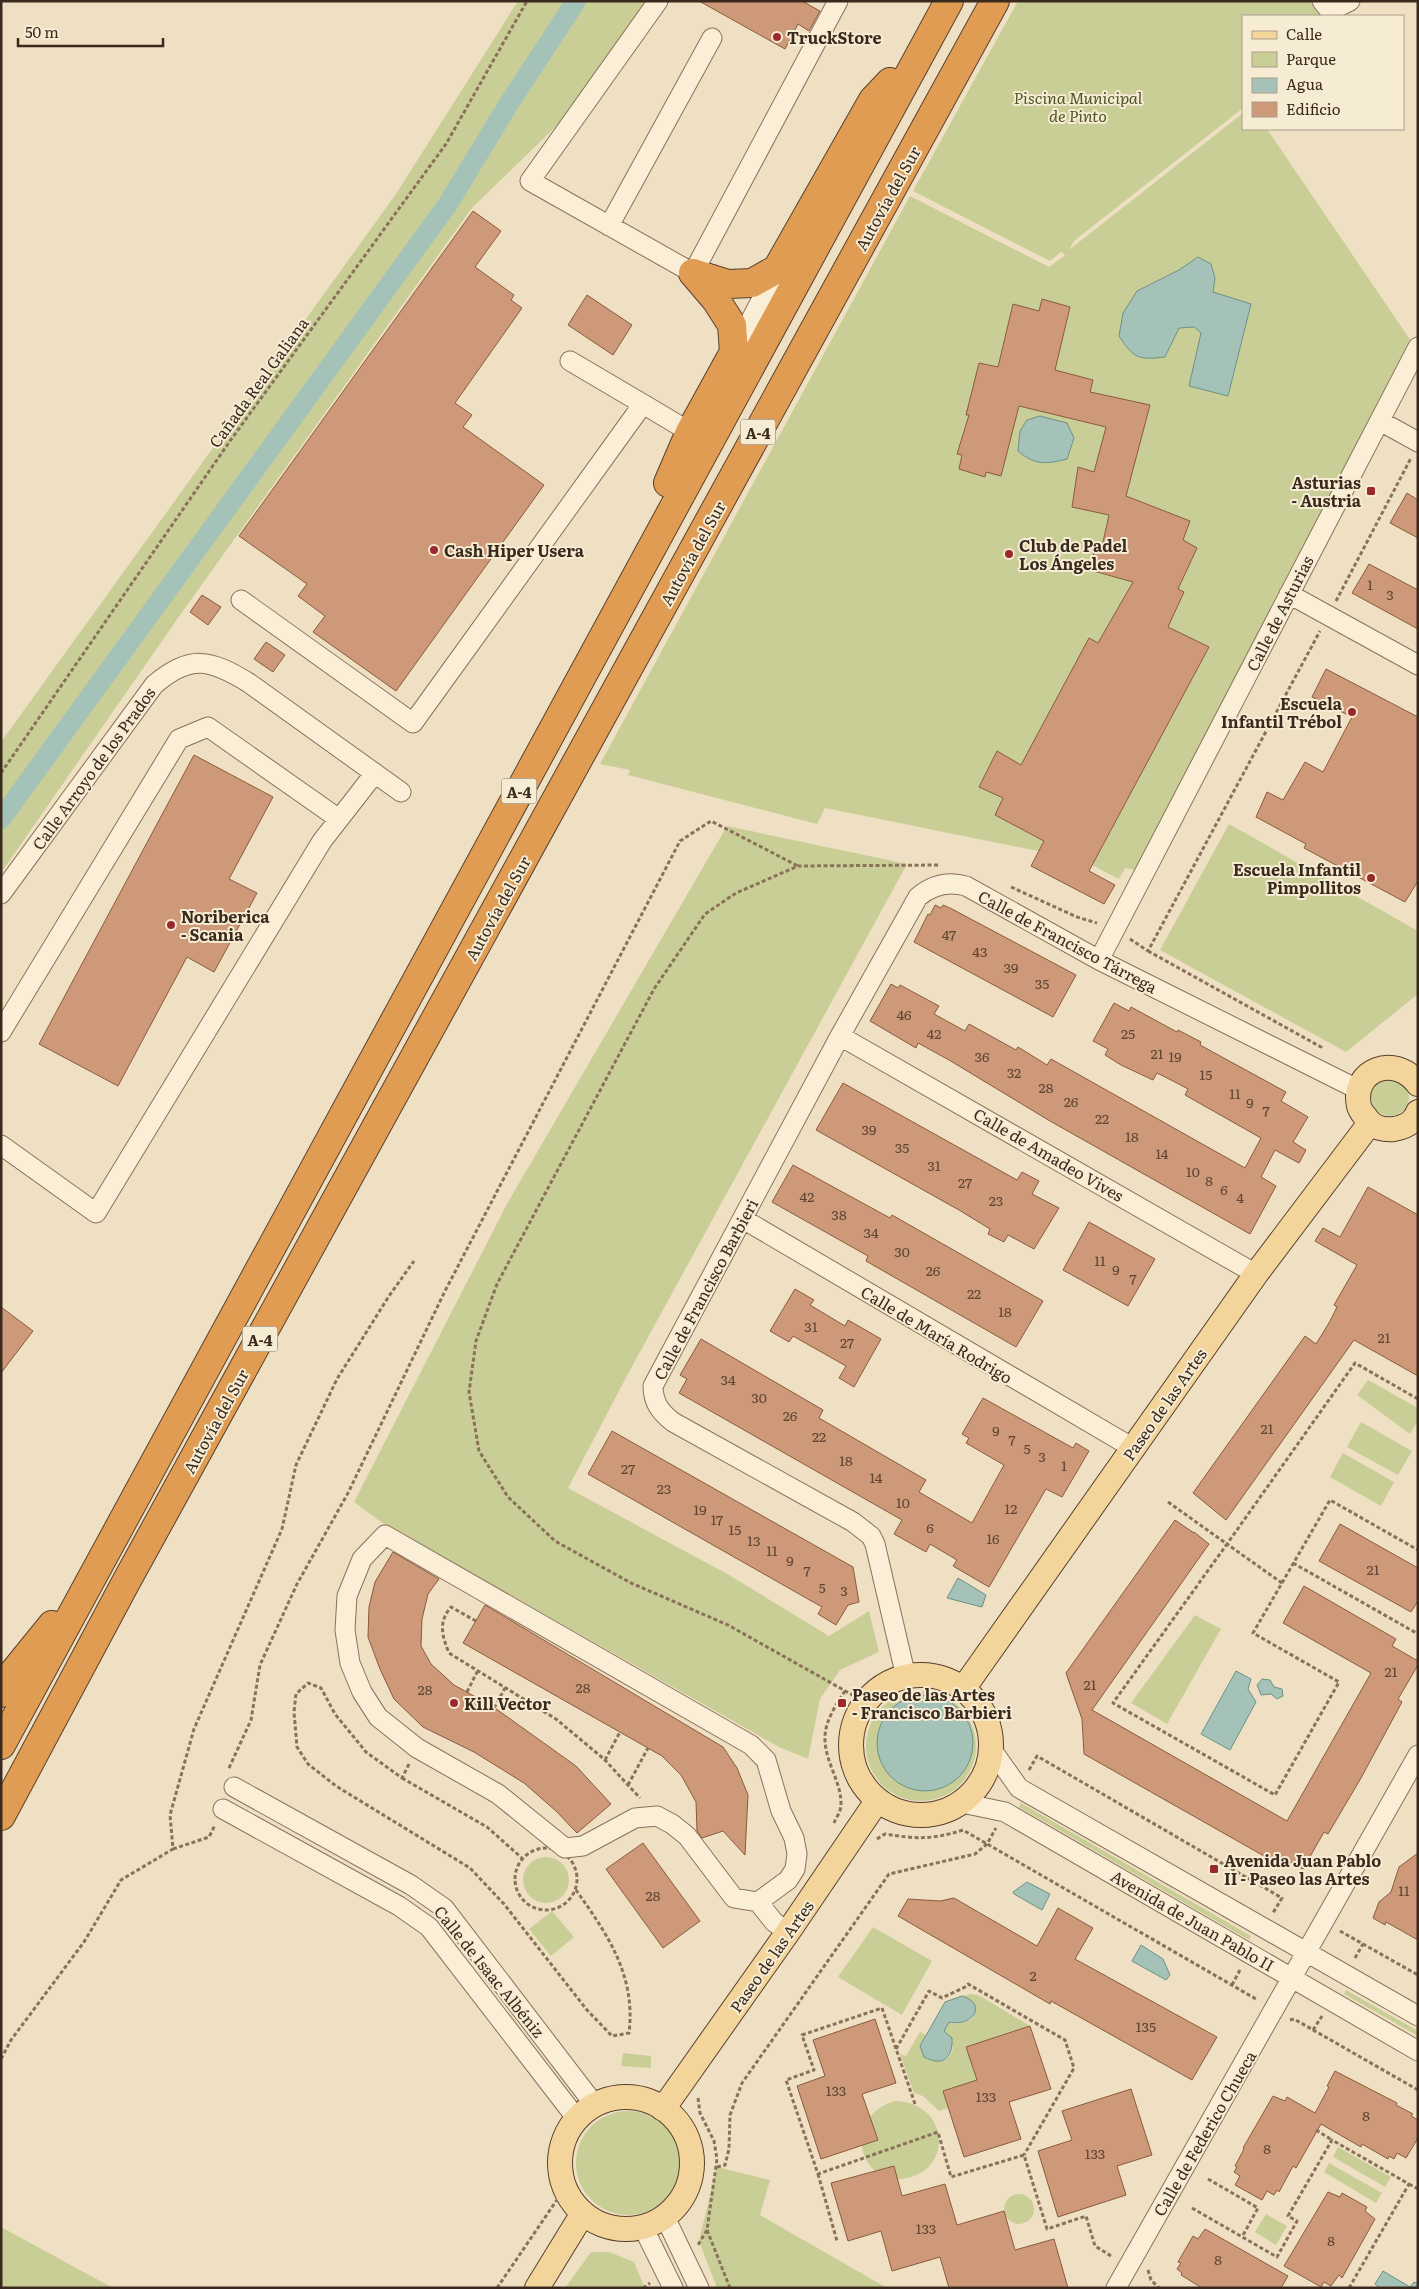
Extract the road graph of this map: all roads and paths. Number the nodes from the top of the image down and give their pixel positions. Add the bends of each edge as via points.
1 (527, 1) edge
2 (658, 1) edge
3 (838, 1) edge
4 (949, 1) edge
5 (995, 1) edge
6 (1322, 1) edge
7 (1350, 1) edge
8 (712, 38) dead end
9 (928, 40) junction
10 (609, 226) junction
11 (777, 269) junction
12 (693, 273) junction
13 (1418, 347) edge
14 (734, 352) junction
15 (570, 361) dead end
16 (643, 404) junction
17 (1380, 421) junction
18 (690, 432) junction
19 (1418, 442) edge
20 (648, 554) junction
21 (1289, 594) junction
22 (241, 600) dead end
23 (1418, 665) edge
24 (1, 773) edge
25 (375, 773) junction
26 (401, 792) dead end
27 (338, 820) junction
28 (880, 864) dead end
29 (798, 866) junction
30 (1, 894) edge
31 (1148, 951) dead end
32 (1100, 960) junction
33 (1, 1032) edge
34 (840, 1036) junction
35 (1310, 1067) junction
36 (1415, 1075) edge
37 (1359, 1090) junction
38 (1418, 1112) edge
39 (1370, 1123) junction
40 (1, 1146) edge
41 (742, 1219) junction
42 (414, 1261) dead end
43 (1256, 1274) junction
44 (1418, 1399) edge
45 (1133, 1448) junction
46 (1168, 1502) dead end
47 (1227, 1544) junction
48 (1418, 1550) edge
49 (1293, 1563) junction
50 (88, 1582) junction
51 (1282, 1583) junction
52 (476, 1621) dead end
53 (1418, 1634) edge
54 (477, 1672) junction
55 (906, 1677) junction
56 (505, 1688) junction
57 (962, 1689) junction
58 (845, 1690) junction
59 (467, 1692) dead end
60 (1, 1693) edge
61 (866, 1702) junction
62 (494, 1708) dead end
63 (620, 1732) dead end
64 (1, 1745) edge
65 (417, 1748) junction
66 (648, 1748) dead end
67 (992, 1750) junction
68 (1418, 1755) edge
69 (605, 1760) junction
70 (402, 1778) junction
71 (628, 1785) junction
72 (234, 1788) joint
73 (877, 1801) junction
74 (962, 1803) junction
75 (223, 1809) joint
76 (1, 1816) edge
77 (648, 1817) junction
78 (853, 1838) junction
79 (987, 1844) junction
80 (173, 1849) junction
81 (523, 1859) junction
82 (576, 1890) junction
83 (758, 1902) junction
84 (1338, 1929) dead end
85 (788, 1932) junction
86 (1306, 1952) junction
87 (1418, 1975) edge
88 (1292, 1978) junction
89 (1418, 2016) edge
90 (1288, 2021) dead end
91 (1264, 2028) junction
92 (896, 2049) junction
93 (1418, 2051) edge
94 (1, 2059) edge
95 (696, 2090) dead end
96 (1418, 2090) edge
97 (594, 2104) junction
98 (915, 2104) dead end
99 (663, 2109) junction
100 (577, 2119) junction
101 (1316, 2130) dead end
102 (1332, 2140) junction
103 (1024, 2156) junction
104 (818, 2174) junction
105 (1208, 2179) dead end
106 (1409, 2184) junction
107 (565, 2188) junction
108 (1418, 2189) edge
109 (1192, 2208) dead end
110 (583, 2213) junction
111 (665, 2217) junction
112 (643, 2227) junction
113 (707, 2230) dead end
114 (1242, 2237) junction
115 (837, 2242) dead end
116 (1112, 2256) dead end
117 (497, 2288) edge
118 (537, 2288) edge
119 (673, 2288) edge
120 (699, 2288) edge
121 (730, 2288) edge
122 (1116, 2288) edge
123 (1349, 2288) edge

1 - 24 path, Cañada Real Galiana via 446,144 230,441
2 - 10 street via 530,181
3 - 12 street
4 - 9 highway, Autovía del Sur / A-4
5 - 76 highway, Autovía del Sur / A-4 via 126,1582
6 - 7 street via 1330,11
8 - 10 street
9 - 11 highway via 873,100
9 - 20 highway, Autovía del Sur / A-4
10 - 12 street
11 - 12 highway via 752,283 728,284
11 - 14 street
12 - 14 highway via 732,324
13 - 17 street, Calle de Asturias
14 - 18 highway
15 - 16 street
16 - 18 street
16 - 22 street via 413,723
17 - 19 street
17 - 21 street, Calle de Asturias
18 - 20 highway via 664,492
20 - 50 highway, Autovía del Sur / A-4
21 - 23 street
21 - 32 street, Calle de Asturias
25 - 26 street, Calle Arroyo de los Prados
25 - 27 street
25 - 30 street, Calle Arroyo de los Prados via 226,668 186,663 154,685
27 - 33 street via 208,727 179,739
27 - 40 street via 322,841 96,1212
28 - 29 path
29 - 58 path via 736,893 705,914 654,989 497,1284 476,1340 469,1392 479,1451 508,1497 555,1541 631,1583 728,1625
29 - 72 path via 711,821 680,841 445,1291 348,1493 297,1584 260,1665 251,1720 229,1768
31 - 35 path via 1321,1047
32 - 34 street, Calle de Francisco Tárrega via 966,886 937,886 927,889 914,903
32 - 35 street, Calle de Francisco Tárrega
34 - 41 street, Calle de Francisco Barbieri
34 - 43 street, Calle de Amadeo Vives
35 - 37 street, Calle de Francisco Tárrega
36 - 37 main road via 1394,1067 1379,1068 1367,1076
37 - 39 main road via 1359,1108
38 - 39 main road via 1405,1127 1386,1130
39 - 43 main road, Paseo de las Artes
41 - 45 street, Calle de María Rodrigo
41 - 55 street, Calle de Francisco Barbieri via 657,1375 653,1397 673,1422 853,1522 871,1536
42 - 80 path via 337,1379 296,1465 282,1529 194,1728 170,1815
43 - 45 main road, Paseo de las Artes
44 - 47 path via 1355,1363
45 - 57 main road, Paseo de las Artes
46 - 47 path
47 - 51 path
47 - 51 path via 1113,1703 1274,1795 1339,1682 1253,1634
48 - 49 path via 1330,1500
49 - 51 path
49 - 53 path
50 - 60 highway via 13,1672
50 - 64 highway, Autovía del Sur / A-4
52 - 54 path via 451,1607 444,1615 441,1635 449,1653
54 - 56 path
54 - 59 path
55 - 57 main road via 926,1675 944,1679
55 - 61 main road via 891,1682
56 - 62 path
56 - 69 path via 556,1719
57 - 67 main road via 978,1704 986,1718
58 - 61 path
58 - 78 path via 837,1702 825,1736 841,1806 834,1825
61 - 73 main road via 855,1721 850,1743 852,1762 862,1783
63 - 69 path
65 - 70 path
65 - 77 street via 498,1794 565,1848 583,1846 635,1818
65 - 83 street via 378,1717 350,1664 345,1630 347,1596 362,1559 385,1535 751,1745 766,1760 797,1854 795,1869 788,1880
66 - 71 path
67 - 74 main road via 980,1785
67 - 86 street, Avenida de Juan Pablo II via 1020,1788
68 - 86 street, Calle de Federico Chueca
69 - 71 path
70 - 81 path via 487,1827
70 - 82 path via 366,1752 335,1714 321,1688 308,1683 296,1694 297,1747 308,1764 336,1786 470,1868 504,1904 587,2010 612,2036 629,2033 629,1986 611,1944
71 - 77 path via 641,1800
72 - 97 street, Calle de Isaac Albéniz via 411,1885 444,1908
73 - 74 main road via 899,1813 924,1816 944,1812
73 - 78 main road, Paseo de las Artes
74 - 88 street, Avenida de Juan Pablo II via 1005,1812
75 - 80 path via 209,1837
75 - 100 street, Calle de Isaac Albéniz via 399,1906 429,1927
77 - 83 street via 657,1816 687,1836 734,1898
78 - 79 path via 867,1848 885,1834 916,1839 938,1838 963,1830
78 - 85 main road, Paseo de las Artes
79 - 91 path via 1256,1999 1256,2006 1248,2019
79 - 95 path via 975,1854 889,1874 742,2082 730,2115 725,2165 717,2167 714,2141 700,2113
80 - 94 path via 121,1880 84,1942 11,2040
81 - 82 path via 542,1848 562,1853 576,1869
81 - 82 path via 518,1865 515,1880 527,1904 554,1910 570,1900
83 - 85 street via 774,1922
84 - 87 path
85 - 99 main road, Paseo de las Artes
86 - 88 street, Calle de Federico Chueca
86 - 89 street, Avenida de Juan Pablo II
88 - 91 street, Calle de Federico Chueca
88 - 93 street, Avenida de Juan Pablo II
90 - 96 path via 1294,2019
91 - 122 street, Calle de Federico Chueca
92 - 98 path
92 - 103 path via 929,1991 942,1998 968,1984 1065,2040 1074,2068
92 - 104 path via 882,2008 802,2035 814,2070 786,2080
97 - 99 main road via 619,2097 642,2098
97 - 100 main road
99 - 111 main road via 683,2130 692,2153 690,2178 680,2201
100 - 107 main road via 562,2144 560,2171
101 - 102 path
102 - 106 path
102 - 114 path via 1288,2216 1298,2222 1277,2257
103 - 104 path via 951,2178 938,2132
103 - 116 path via 1047,2228 1086,2216 1095,2246
104 - 115 path
105 - 114 path via 1258,2208
106 - 108 path
106 - 123 path
107 - 110 main road
107 - 117 path
109 - 114 path
110 - 112 main road via 606,2226
110 - 118 main road
111 - 112 main road
111 - 120 street
112 - 119 street
113 - 121 path

